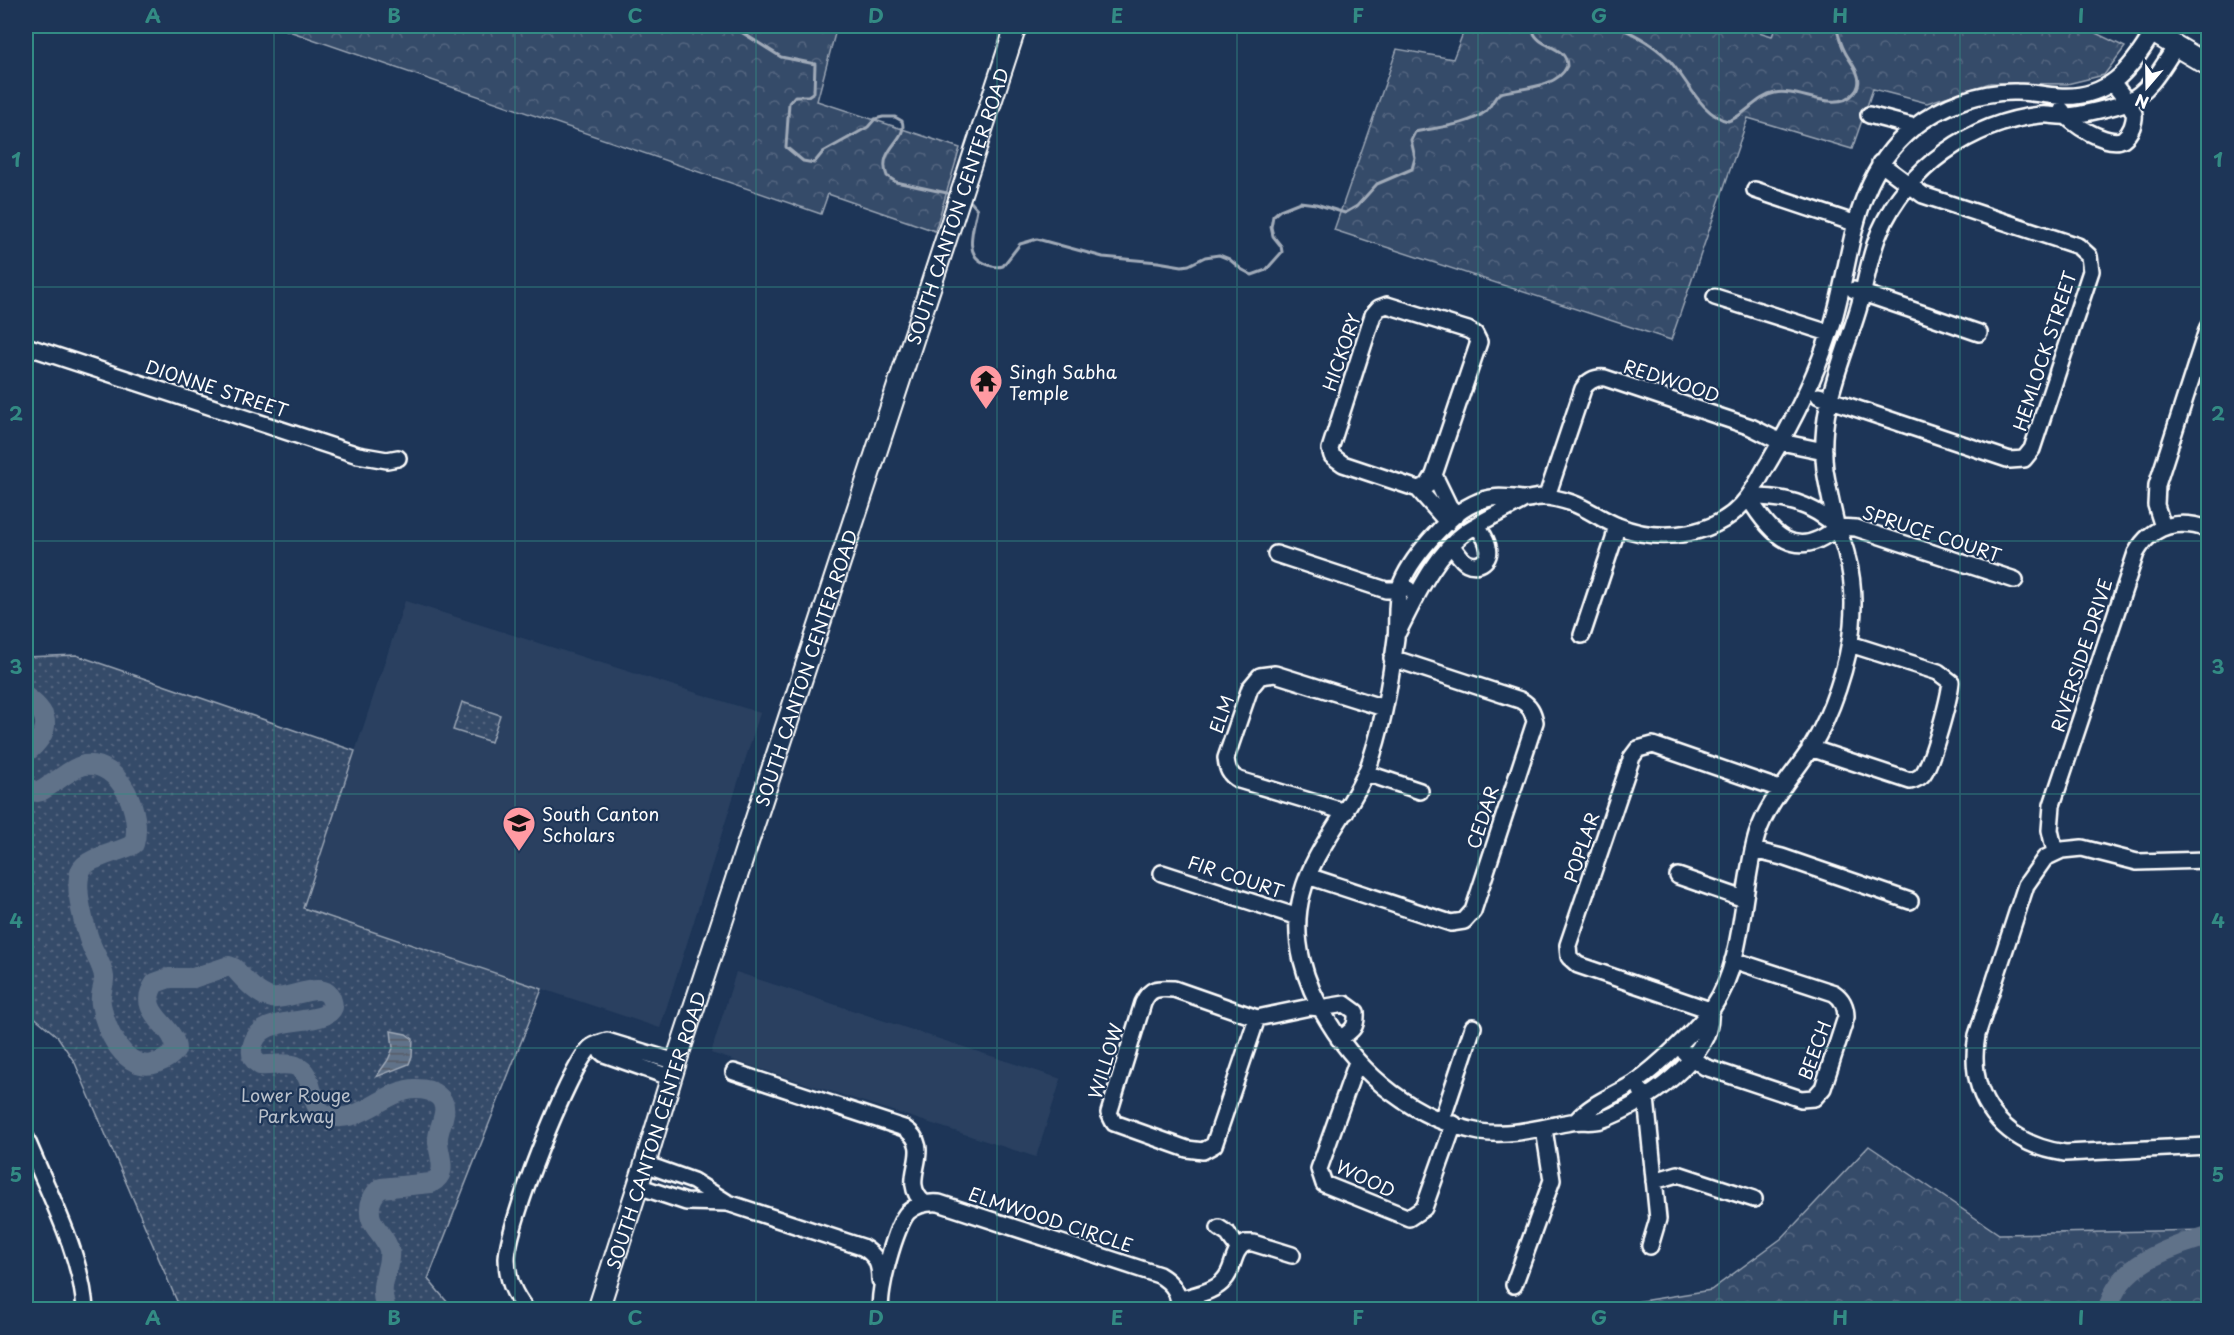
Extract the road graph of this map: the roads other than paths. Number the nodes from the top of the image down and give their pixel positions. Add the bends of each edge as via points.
1 (1016, 26) edge
2 (2148, 29) edge
3 (2176, 46) junction
4 (2208, 65) edge
5 (2113, 82) junction
6 (2060, 96) junction
7 (2126, 103) junction
8 (1869, 115) dead end
9 (2065, 116) junction
10 (1915, 127) junction
11 (1880, 163) junction
12 (1910, 185) junction
13 (1755, 190) dead end
14 (1854, 223) junction
15 (1843, 287) junction
16 (1863, 293) junction
17 (1715, 297) dead end
18 (2208, 327) edge
19 (1829, 333) junction
20 (1980, 333) dead end
21 (26, 346) edge
22 (2193, 375) junction
23 (2208, 381) edge
24 (1807, 392) junction
25 (1828, 399) junction
26 (1781, 442) junction
27 (1824, 451) junction
28 (398, 458) dead end
29 (1434, 476) junction
30 (1418, 489) junction
31 (1547, 496) junction
32 (1748, 497) junction
33 (1525, 499) junction
34 (1453, 519) junction
35 (1616, 525) junction
36 (1837, 527) junction
37 (2163, 527) junction
38 (1471, 529) junction
39 (2208, 529) edge
40 (1451, 545) junction
41 (1276, 554) dead end
42 (2015, 580) dead end
43 (1400, 588) junction
44 (1418, 592) junction
45 (1582, 635) dead end
46 (1396, 636) junction
47 (1850, 644) junction
48 (1392, 658) junction
49 (1384, 708) junction
50 (1810, 748) junction
51 (1366, 773) junction
52 (1780, 789) junction
53 (1420, 791) dead end
54 (1346, 812) junction
55 (1753, 850) junction
56 (2055, 852) junction
57 (2208, 860) edge
58 (1162, 873) dead end
59 (1308, 876) junction
60 (1678, 876) dead end
61 (1744, 899) junction
62 (1910, 901) dead end
63 (1298, 917) junction
64 (1733, 960) junction
65 (1320, 1008) junction
66 (1710, 1010) junction
67 (1257, 1018) junction
68 (1473, 1027) dead end
69 (1339, 1039) junction
70 (1676, 1046) junction
71 (1691, 1058) junction
72 (1357, 1062) junction
73 (674, 1070) junction
74 (734, 1072) dead end
75 (1635, 1082) junction
76 (1646, 1098) junction
77 (1577, 1120) junction
78 (1448, 1122) junction
79 (1544, 1129) junction
80 (26, 1138) edge
81 (2208, 1146) edge
82 (645, 1164) junction
83 (1654, 1181) junction
84 (638, 1186) junction
85 (1754, 1199) dead end
86 (728, 1203) junction
87 (924, 1203) junction
88 (899, 1228) junction
89 (1219, 1228) dead end
90 (1650, 1246) dead end
91 (862, 1247) junction
92 (1238, 1248) junction
93 (1292, 1256) dead end
94 (1514, 1285) dead end
95 (880, 1289) junction
96 (1179, 1305) edge
97 (85, 1310) edge
98 (526, 1310) edge
99 (598, 1310) edge
100 (881, 1310) edge

1 - 73 main road, SOUTH CANTON CENTER ROAD
2 - 3 main road
2 - 5 street via 2137,59
3 - 4 main road
3 - 7 street via 2154,80
5 - 6 street via 2086,94
5 - 7 street
6 - 9 street via 2059,105
6 - 10 street via 2021,92 1979,96 1948,106
7 - 9 street
7 - 9 street via 2134,113 2133,124 2129,134 2117,141 2083,129
8 - 10 street
9 - 12 street via 2027,117 1983,130 1943,153
10 - 11 street
11 - 12 street, HEMLOCK STREET
11 - 14 street
12 - 16 street via 1881,230
12 - 25 street, HEMLOCK STREET via 1923,195 2078,246 2089,256 2091,271 2032,449 2024,459 2010,460
13 - 14 street
14 - 15 street
15 - 16 street
15 - 19 street
16 - 20 street
16 - 25 street
17 - 19 street
18 - 22 street
19 - 24 street
21 - 28 street, DIONNE STREET via 358,455
22 - 23 street
22 - 37 street via 2157,484 2156,505
24 - 25 street, HEMLOCK STREET
24 - 26 street
25 - 27 street
26 - 27 street, REDWOOD
26 - 31 street, REDWOOD via 1751,427 1596,378 1583,389
26 - 32 street
27 - 36 street
29 - 30 street via 1428,485
29 - 30 street, HICKORY via 1479,342 1468,330 1387,305 1373,315 1330,450 1343,464
29 - 34 street
30 - 34 street
31 - 33 street
31 - 35 street via 1575,504
32 - 35 street via 1720,522 1680,535 1645,534
32 - 36 street via 1779,498 1806,506
32 - 36 street via 1761,519 1788,541 1811,544
33 - 34 street via 1506,495 1491,498 1469,505
33 - 38 street
34 - 38 street
34 - 43 street via 1417,555
35 - 45 street
36 - 42 street, SPRUCE COURT via 1856,528
36 - 47 street via 1852,584
37 - 39 street via 2186,523
37 - 56 street, RIVERSIDE DRIVE via 2140,545 2126,579 2052,805 2050,830
38 - 40 street
38 - 40 street via 1489,548 1484,562 1467,563
40 - 44 street
41 - 43 street via 1386,590
43 - 44 street
43 - 46 street
44 - 46 street
46 - 48 street
47 - 50 street via 1829,714
47 - 50 street via 1938,672 1951,682 1949,701 1928,761 1922,776 1910,782
48 - 49 street
48 - 59 street, CEDAR via 1520,700 1534,715 1473,911 1464,921 1451,923
49 - 51 street
49 - 54 street, ELM via 1275,674 1260,676 1250,688 1226,758 1230,773 1239,780
50 - 52 street
51 - 53 street
51 - 54 street
52 - 55 street via 1764,816
52 - 66 street, POPLAR via 1653,745 1638,749 1568,945 1569,957 1578,965
54 - 59 street via 1321,847
55 - 61 street
55 - 62 street
56 - 57 street via 2082,848 2137,862
56 - 81 street via 2041,863 2026,885 1977,1035 1975,1068 1987,1104 2015,1136 2048,1150 2079,1153
58 - 63 street, FIR COURT
59 - 63 street
60 - 61 street
61 - 64 street
63 - 65 street via 1302,962
64 - 66 street via 1725,985
64 - 71 street, BEECH via 1834,993 1842,1000 1846,1017 1823,1088 1814,1098 1801,1099 1705,1067
65 - 67 street
65 - 69 street
65 - 69 street via 1345,1004 1356,1012 1357,1023
66 - 70 street
66 - 71 street via 1709,1032
67 - 67 street, WILLOW via 1174,989 1153,989 1143,1003 1114,1094 1109,1113 1114,1123 1187,1149 1203,1151 1214,1145
68 - 78 street
69 - 72 street
70 - 71 street
70 - 75 street
71 - 76 street
72 - 78 street via 1410,1107
72 - 78 street, WOOD via 1319,1169 1324,1184 1408,1218 1424,1208
73 - 82 main road, SOUTH CANTON CENTER ROAD
73 - 98 street via 604,1054 595,1046 573,1076 509,1242 509,1280
74 - 87 street via 911,1132 919,1152 914,1191
75 - 76 street
75 - 77 street via 1586,1110
76 - 77 street via 1594,1123
76 - 83 street
77 - 79 street
78 - 79 street via 1484,1133
79 - 94 street via 1552,1180
80 - 97 street via 75,1256
82 - 84 main road, SOUTH CANTON CENTER ROAD
82 - 86 street via 693,1180
83 - 85 street via 1678,1174
83 - 90 street via 1659,1219
84 - 86 street via 686,1202
84 - 99 main road, SOUTH CANTON CENTER ROAD
86 - 91 street
87 - 88 street via 908,1213
87 - 96 street, ELMWOOD CIRCLE via 939,1203 1159,1275 1173,1285
88 - 91 street via 883,1244
88 - 95 street
89 - 92 street
91 - 95 street via 872,1252 878,1262
92 - 93 street via 1253,1243
92 - 96 street via 1223,1282
95 - 100 street

